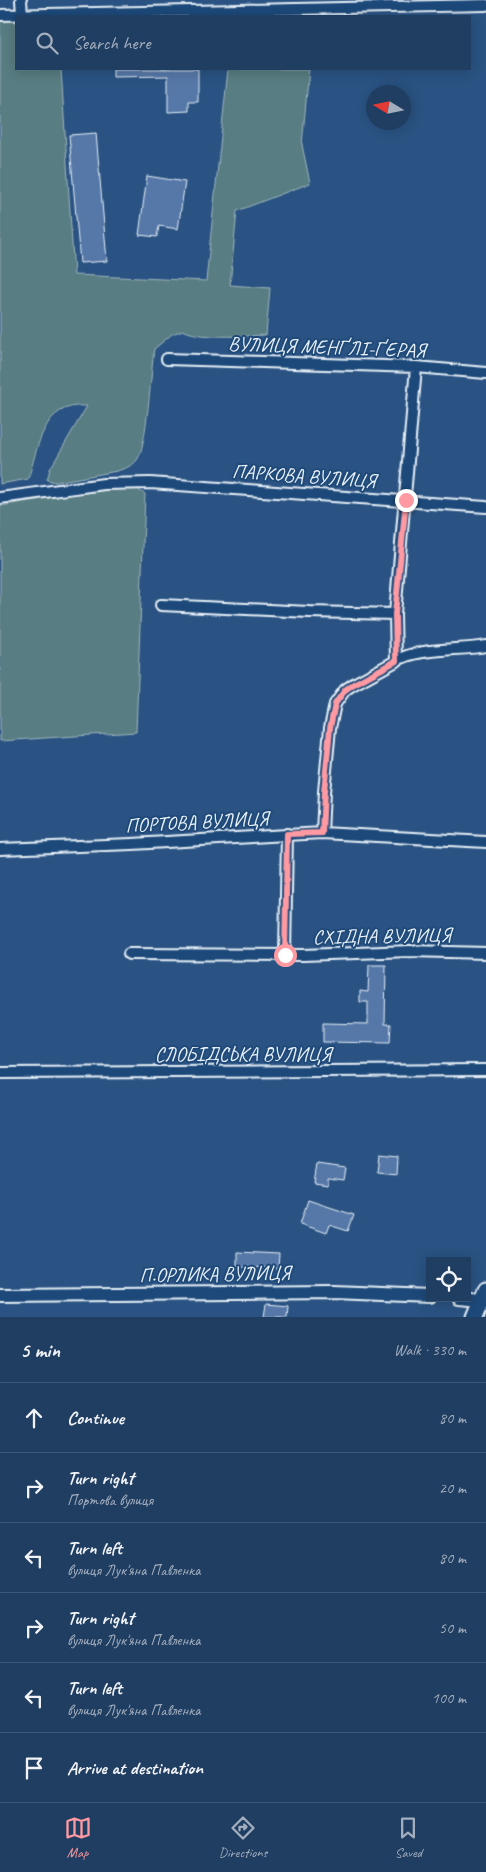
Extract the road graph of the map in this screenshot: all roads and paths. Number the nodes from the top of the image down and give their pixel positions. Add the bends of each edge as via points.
1 (21, 0) edge
2 (289, 4) edge
3 (486, 5) edge
4 (0, 14) edge
5 (22, 14) junction
6 (167, 359) dead end
7 (416, 367) junction
8 (486, 373) edge
9 (0, 498) edge
10 (406, 500) junction
11 (486, 507) edge
12 (161, 605) dead end
13 (395, 614) junction
14 (486, 646) edge
15 (396, 661) junction
16 (322, 833) junction
17 (287, 834) junction
18 (486, 842) edge
19 (0, 849) edge
20 (486, 953) edge
21 (129, 954) dead end
22 (285, 955) junction
23 (486, 1070) edge
24 (0, 1073) edge
25 (0, 1295) edge
26 (485, 1295) edge
27 (426, 1296) edge
28 (471, 1297) edge
29 (475, 1317) edge

1 - 5 street
2 - 3 street
2 - 5 street
4 - 5 street
6 - 7 street, ВУЛИЦЯ МЕНҐЛІ-ҐЕРАЯ
7 - 8 street, ВУЛИЦЯ МЕНҐЛІ-ҐЕРАЯ
7 - 10 street
9 - 10 street, ПАРКОВА ВУЛИЦЯ via 104,484 150,483
10 - 11 street, ПАРКОВА ВУЛИЦЯ
10 - 13 street
12 - 13 street
13 - 15 street
14 - 15 street via 408,655
15 - 16 street via 352,685 335,704 330,728
16 - 17 street, ПОРТОВА ВУЛИЦЯ
16 - 18 street, ПОРТОВА ВУЛИЦЯ
17 - 19 street, ПОРТОВА ВУЛИЦЯ
17 - 22 street
20 - 22 street, СХІДНА ВУЛИЦЯ via 410,951
21 - 22 street, СХІДНА ВУЛИЦЯ
23 - 24 street, СЛОБІДСЬКА ВУЛИЦЯ
25 - 27 street, П.ОРЛИКА ВУЛИЦЯ via 334,1292
26 - 28 street
26 - 29 main road

